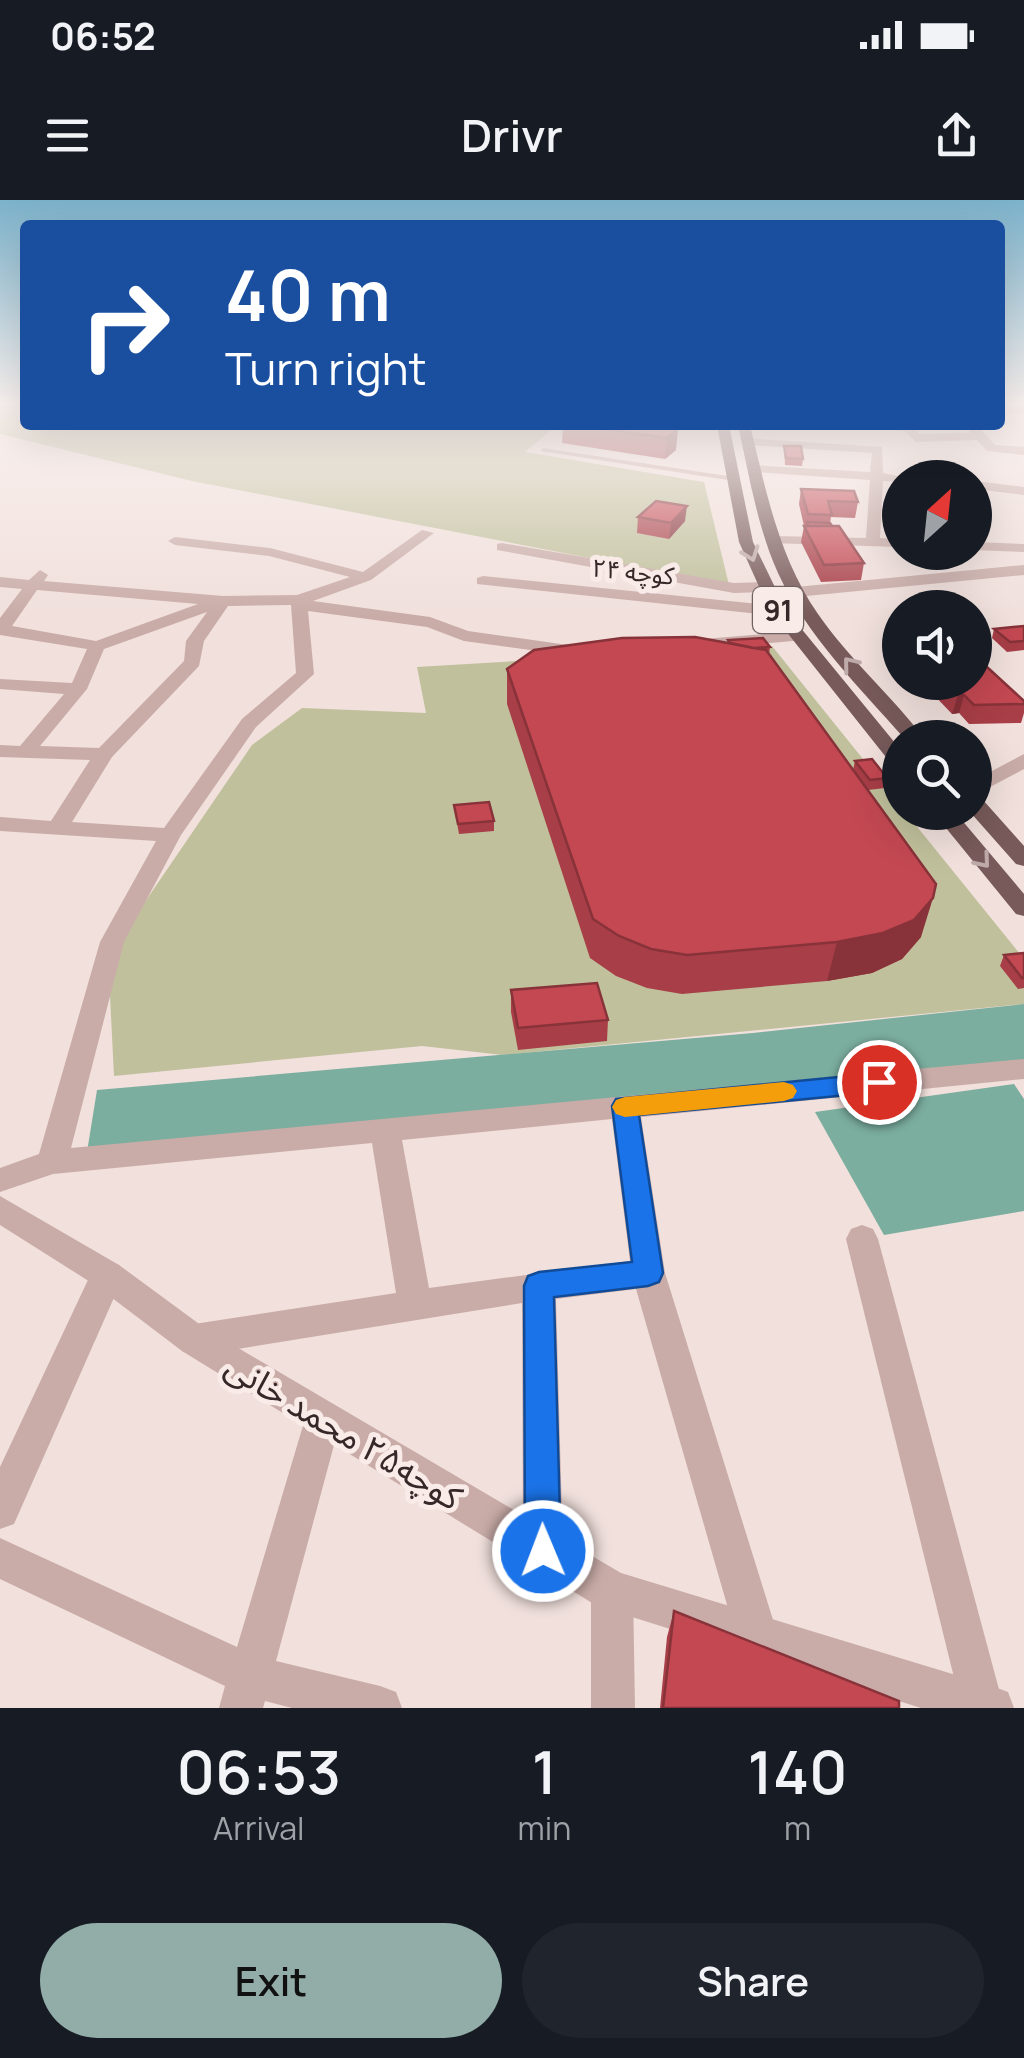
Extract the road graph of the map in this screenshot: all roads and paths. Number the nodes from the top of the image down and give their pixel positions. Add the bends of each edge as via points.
1 (716, 475) edge
2 (757, 475) edge
3 (869, 475) edge
4 (879, 476) junction
5 (882, 476) edge
6 (734, 478) joint
7 (992, 487) edge
8 (1024, 491) edge
9 (427, 533) dead end
10 (774, 540) junction
11 (175, 541) dead end
12 (873, 542) junction
13 (882, 542) edge
14 (502, 547) dead end
15 (992, 547) edge
16 (1024, 548) edge
17 (0, 568) edge
18 (1024, 570) edge
19 (366, 577) junction
20 (483, 580) dead end
21 (0, 582) edge
22 (34, 585) junction
23 (766, 587) junction
24 (796, 592) junction
25 (298, 600) junction
26 (223, 601) junction
27 (778, 611) junction
28 (0, 630) edge
29 (798, 636) junction
30 (96, 646) junction
31 (676, 646) edge
32 (603, 651) edge
33 (0, 684) edge
34 (78, 689) junction
35 (898, 720) edge
36 (882, 740) edge
37 (0, 751) edge
38 (26, 751) junction
39 (104, 754) junction
40 (1024, 760) edge
41 (992, 778) edge
42 (992, 823) edge
43 (0, 824) edge
44 (57, 828) junction
45 (957, 830) edge
46 (170, 835) junction
47 (1024, 858) edge
48 (1024, 908) edge
49 (1024, 1068) edge
50 (625, 1106) junction
51 (385, 1130) junction
52 (52, 1162) junction
53 (0, 1180) edge
54 (0, 1210) edge
55 (862, 1239) dead end
56 (648, 1273) junction
57 (107, 1275) junction
58 (539, 1286) junction
59 (415, 1306) junction
60 (194, 1340) junction
61 (323, 1419) junction
62 (0, 1510) edge
63 (543, 1551) junction
64 (0, 1558) edge
65 (612, 1591) junction
66 (757, 1636) junction
67 (246, 1692) edge
68 (987, 1707) edge
69 (380, 1708) edge
70 (613, 1708) edge

1 - 6 lane
2 - 10 main road, 91
3 - 4 street
4 - 5 street
4 - 12 street
6 -> 23 main road, 91 via 746,542
7 - 8 street
9 - 19 street
10 - 12 street
10 - 24 main road, 91
11 - 19 street via 270,552
12 - 13 street
14 - 23 street via 734,588
15 - 16 street
17 - 22 street via 41,575
18 - 24 street
19 - 25 street
20 - 27 street, کوچه ۲۴
21 - 22 street
22 - 26 street
22 - 28 street
23 - 27 main road, 91
35 -> 24 main road, 91
25 - 26 street
25 - 32 street via 430,622 464,636
25 - 46 street via 306,674 249,723
26 - 30 street
26 - 39 street via 195,640 192,662
27 - 29 main road, 91
28 - 30 street
29 - 31 street
29 - 36 main road, 91
30 - 34 street
33 - 34 street
34 - 38 street
37 - 38 street
38 - 39 street
39 - 44 street
40 - 41 street
42 - 47 main road
43 - 44 street
44 - 46 street
45 -> 48 main road
46 - 52 street via 112,942
49 - 50 street
50 - 51 street
50 - 56 street
51 - 52 street
51 - 59 street
52 - 53 street
54 - 57 street, کوچه۲۵ محمد خانی
55 - 68 street
56 - 58 street
56 - 66 street
57 - 60 street, کوچه۲۵ محمد خانی
57 - 62 street
58 - 59 street
58 - 63 street
59 - 60 street
60 - 61 street, کوچه۲۵ محمد خانی
61 - 63 street, کوچه۲۵ محمد خانی
61 - 67 street
63 - 65 street, کوچه۲۵ محمد خانی
64 - 67 street
65 - 66 street, کوچه۲۵ محمد خانی
65 - 70 street
66 - 68 street, کوچه۲۵ محمد خانی
67 - 69 street

